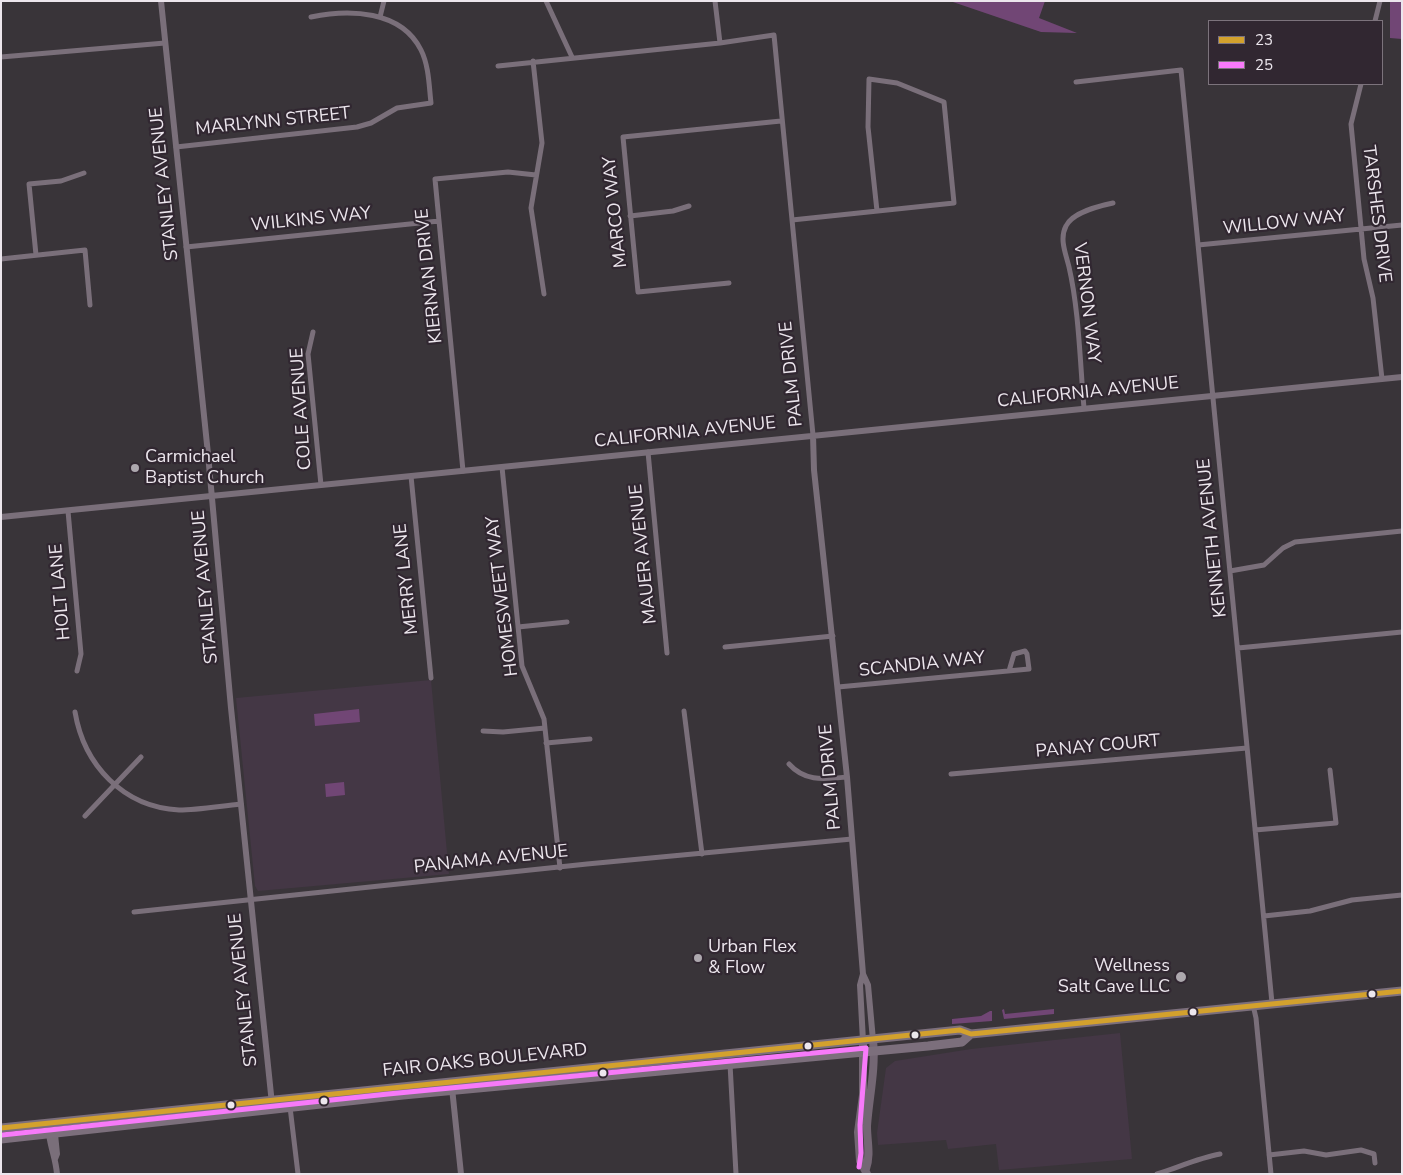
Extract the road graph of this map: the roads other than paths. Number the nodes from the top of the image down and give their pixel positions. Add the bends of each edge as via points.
1 (161, 1) edge
2 (384, 1) edge
3 (546, 1) edge
4 (715, 1) edge
5 (1380, 1) edge
6 (312, 17) dead end
7 (380, 17) junction
8 (1375, 20) edge
9 (165, 43) junction
10 (720, 43) junction
11 (1, 57) edge
12 (572, 57) junction
13 (534, 61) junction
14 (498, 66) dead end
15 (1076, 82) dead end
16 (1360, 85) edge
17 (781, 121) junction
18 (176, 147) junction
19 (84, 173) dead end
20 (536, 175) junction
21 (1113, 202) dead end
22 (689, 206) dead end
23 (876, 211) junction
24 (630, 216) junction
25 (792, 220) junction
26 (439, 221) junction
27 (1402, 226) edge
28 (1361, 230) junction
29 (1198, 246) junction
30 (186, 247) junction
31 (36, 255) junction
32 (1, 259) edge
33 (729, 282) dead end
34 (544, 294) dead end
35 (90, 305) dead end
36 (313, 332) dead end
37 (1402, 377) edge
38 (1382, 379) junction
39 (1213, 396) junction
40 (1084, 408) junction
41 (813, 436) junction
42 (648, 452) junction
43 (502, 467) junction
44 (463, 471) junction
45 (411, 476) junction
46 (321, 486) junction
47 (212, 496) junction
48 (68, 511) junction
49 (1, 517) edge
50 (1402, 531) edge
51 (1230, 571) junction
52 (566, 622) dead end
53 (518, 626) junction
54 (1402, 632) edge
55 (833, 636) junction
56 (725, 647) dead end
57 (1238, 648) junction
58 (667, 653) dead end
59 (77, 671) dead end
60 (1009, 671) junction
61 (431, 678) dead end
62 (838, 687) junction
63 (684, 711) dead end
64 (75, 712) dead end
65 (545, 728) junction
66 (483, 731) dead end
67 (590, 739) dead end
68 (546, 743) junction
69 (1247, 748) junction
70 (141, 757) dead end
71 (789, 764) dead end
72 (1330, 770) dead end
73 (951, 774) dead end
74 (847, 777) junction
75 (115, 785) junction
76 (241, 804) junction
77 (85, 816) dead end
78 (1255, 830) junction
79 (852, 840) junction
80 (702, 854) junction
81 (560, 868) junction
82 (1402, 895) edge
83 (250, 899) junction
84 (134, 912) dead end
85 (1264, 916) junction
86 (863, 974) junction
87 (1402, 991) edge
88 (1272, 1003) junction
89 (1253, 1005) junction
90 (971, 1034) junction
91 (874, 1040) junction
92 (863, 1041) junction
93 (874, 1051) junction
94 (864, 1052) junction
95 (741, 1053) junction
96 (730, 1064) junction
97 (661, 1070) junction
98 (452, 1081) junction
99 (453, 1090) junction
100 (289, 1097) junction
101 (271, 1100) junction
102 (290, 1108) junction
103 (272, 1110) junction
104 (130, 1115) junction
105 (1, 1128) edge
106 (52, 1134) junction
107 (1, 1139) edge
108 (1220, 1154) dead end
109 (1269, 1155) junction
110 (1376, 1163) dead end
111 (866, 1171) edge
112 (57, 1174) edge
113 (298, 1174) edge
114 (461, 1174) edge
115 (736, 1174) edge
116 (1157, 1174) edge
117 (1271, 1174) edge

1 - 9 street, STANLEY AVENUE
2 - 7 street
3 - 12 street
4 - 10 street
5 - 8 street
6 - 7 street, MARLYNN STREET via 349,12
7 - 18 street, MARLYNN STREET via 404,29 421,50 431,103 397,108 357,127
9 - 11 street
9 - 18 street, STANLEY AVENUE
10 - 12 street, PALM DRIVE
10 - 17 street, PALM DRIVE via 774,35
12 - 13 street, PALM DRIVE
13 - 14 street, PALM DRIVE
13 - 20 street via 542,143
15 - 29 street, KENNETH AVENUE via 1181,70
16 - 28 street, TARSHES DRIVE via 1351,124
17 - 24 street, MARCO WAY via 623,137
17 - 25 street, PALM DRIVE
18 - 30 street, STANLEY AVENUE
19 - 31 street via 61,181 29,184
20 - 26 street, KIERNAN DRIVE via 508,172 435,179
20 - 34 street via 532,220
21 - 40 street, VERNON WAY via 1075,217 1067,224 1064,233 1063,242 1072,278
22 - 24 street
23 - 23 street via 868,127 869,79 896,83 944,102 954,203
23 - 25 street
24 - 33 street, MARCO WAY via 638,292
25 - 41 street, PALM DRIVE
26 - 30 street, WILKINS WAY
26 - 44 street, KIERNAN DRIVE
27 - 28 street, WILLOW WAY
28 - 29 street, WILLOW WAY
28 - 38 street, TARSHES DRIVE via 1374,298
29 - 39 street, KENNETH AVENUE
30 - 47 street, STANLEY AVENUE
31 - 32 street
31 - 35 street via 85,250
36 - 46 street, COLE AVENUE via 308,354
37 - 38 street, CALIFORNIA AVENUE
38 - 39 street, CALIFORNIA AVENUE
39 - 40 street, CALIFORNIA AVENUE
39 - 51 street, KENNETH AVENUE
40 - 41 street, CALIFORNIA AVENUE
41 - 42 street, CALIFORNIA AVENUE
41 - 55 street, PALM DRIVE
42 - 43 street, CALIFORNIA AVENUE
42 - 58 street, MAUER AVENUE
43 - 44 street, CALIFORNIA AVENUE
43 - 53 street, HOMESWEET WAY
44 - 45 street, CALIFORNIA AVENUE
45 - 46 street, CALIFORNIA AVENUE
45 - 61 street, MERRY LANE
46 - 47 street, CALIFORNIA AVENUE
47 - 48 street, CALIFORNIA AVENUE
47 - 76 street, STANLEY AVENUE
48 - 49 street, CALIFORNIA AVENUE
48 - 59 street, HOLT LANE via 81,654
50 - 51 street via 1295,542 1282,548 1264,565
51 - 57 street, KENNETH AVENUE
52 - 53 street
53 - 65 street, HOMESWEET WAY via 523,671 542,710
54 - 57 street
55 - 56 street
55 - 62 street, PALM DRIVE
57 - 69 street, KENNETH AVENUE
60 - 60 street, SCANDIA WAY via 1014,654 1025,651 1029,669
60 - 62 street, SCANDIA WAY
62 - 74 street, PALM DRIVE
63 - 80 street
64 - 75 street via 89,755
65 - 66 street
65 - 68 street, HOMESWEET WAY
67 - 68 street
68 - 81 street, HOMESWEET WAY
69 - 73 street, PANAY COURT
69 - 78 street, KENNETH AVENUE
70 - 75 street
71 - 74 street via 798,773 812,779
72 - 78 street via 1336,823
74 - 79 street, PALM DRIVE
75 - 76 street via 140,800 167,808 190,810
75 - 77 street
76 - 83 street, STANLEY AVENUE
78 - 85 street, KENNETH AVENUE
79 - 80 street, PANAMA AVENUE
79 - 86 street, PALM DRIVE
80 - 81 street, PANAMA AVENUE
81 - 83 street, PANAMA AVENUE
82 - 85 street via 1352,900 1310,911
83 - 84 street, PANAMA AVENUE
83 - 101 street, STANLEY AVENUE
85 - 88 street, KENNETH AVENUE
86 - 91 street, PALM DRIVE via 868,985
86 - 92 street, PALM DRIVE via 860,985
87 - 88 main road, FAIR OAKS BOULEVARD
88 - 89 main road, FAIR OAKS BOULEVARD
89 - 90 main road, FAIR OAKS BOULEVARD
89 - 109 street
90 - 91 main road, FAIR OAKS BOULEVARD via 960,1030
90 - 93 main road, FAIR OAKS BOULEVARD via 962,1042
91 - 92 main road, FAIR OAKS BOULEVARD
91 - 93 main road
92 - 94 main road, PALM DRIVE
92 - 95 main road, FAIR OAKS BOULEVARD
93 - 94 main road, FAIR OAKS BOULEVARD
93 - 111 main road
94 - 96 main road, FAIR OAKS BOULEVARD
94 - 111 main road, PALM DRIVE via 858,1132 860,1161
95 - 97 main road via 735,1057 668,1065
95 - 98 main road, FAIR OAKS BOULEVARD
96 - 97 main road, FAIR OAKS BOULEVARD
96 - 115 street
97 - 99 main road, FAIR OAKS BOULEVARD
98 - 99 street
98 - 100 main road, FAIR OAKS BOULEVARD
99 - 102 main road, FAIR OAKS BOULEVARD
99 - 114 street
100 - 101 main road, FAIR OAKS BOULEVARD
100 - 102 street
101 - 103 street, STANLEY AVENUE
101 - 104 main road, FAIR OAKS BOULEVARD
102 - 103 main road, FAIR OAKS BOULEVARD
102 - 113 street
103 - 106 main road, FAIR OAKS BOULEVARD
104 - 105 main road, FAIR OAKS BOULEVARD
104 - 106 main road via 124,1121 57,1128 51,1131
106 - 107 main road, FAIR OAKS BOULEVARD
106 - 112 street via 51,1155 55,1159
108 - 116 street
109 - 110 street via 1304,1151 1326,1156 1366,1150 1374,1154
109 - 117 street

